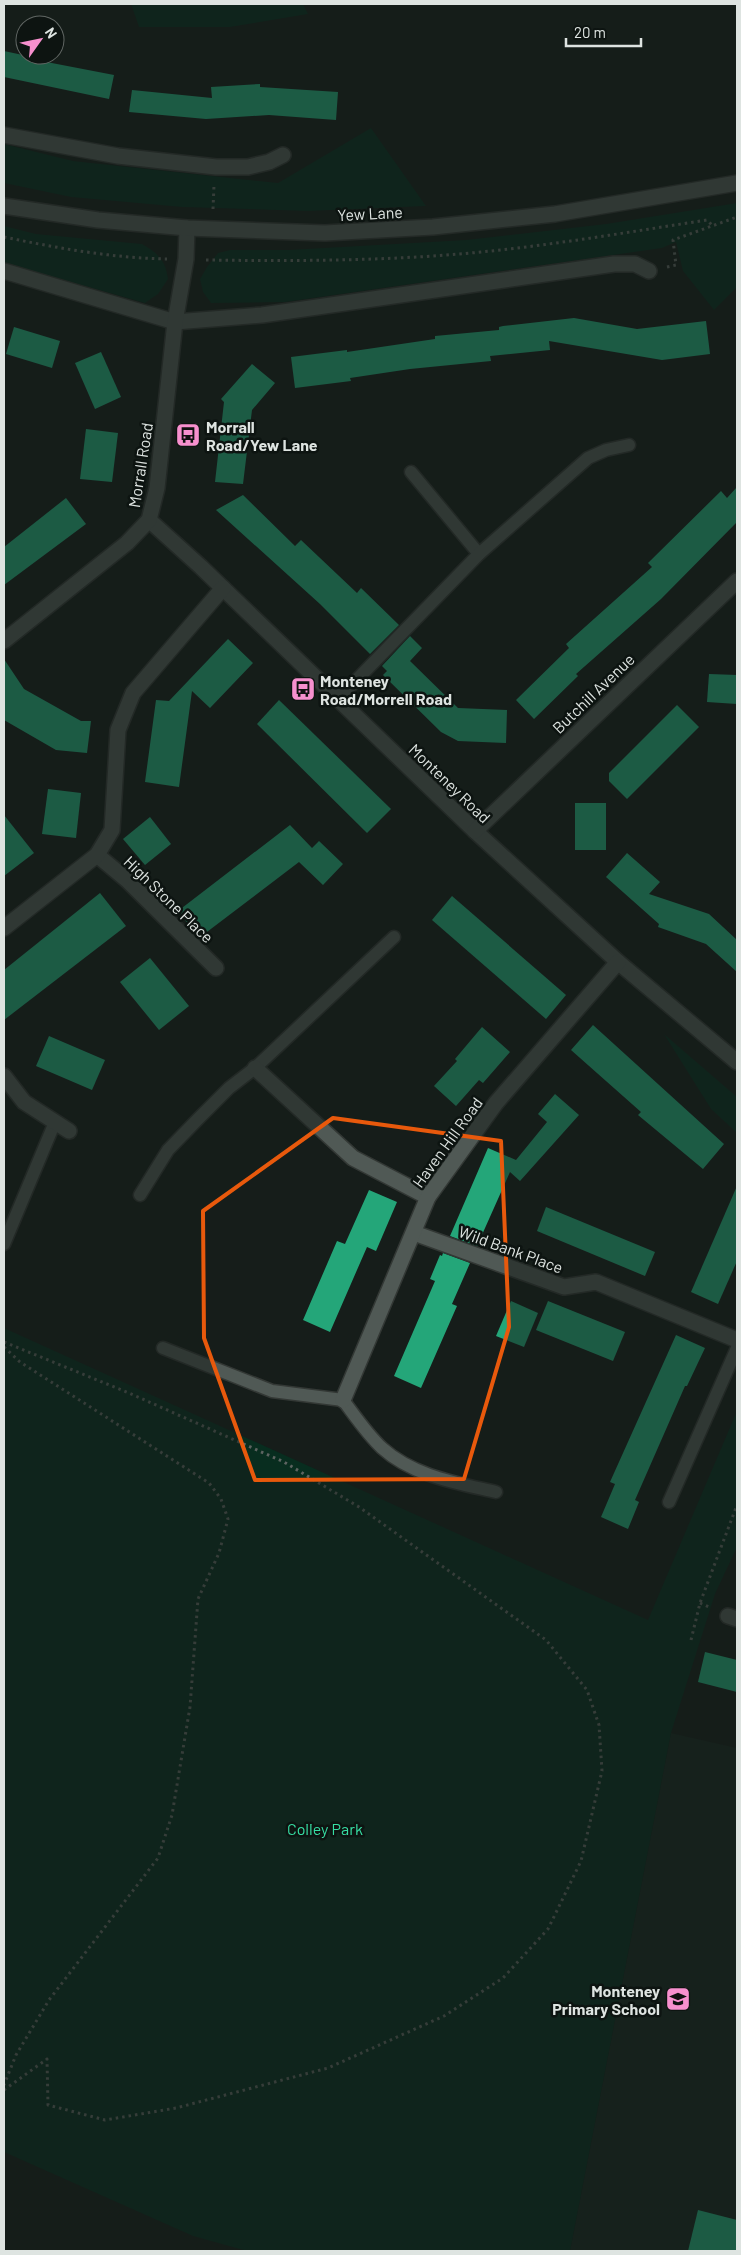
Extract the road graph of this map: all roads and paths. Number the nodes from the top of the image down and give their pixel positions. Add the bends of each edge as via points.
1 (4, 135) edge
2 (283, 155) dead end
3 (216, 167) junction
4 (737, 184) edge
5 (4, 206) edge
6 (737, 217) edge
7 (187, 228) junction
8 (213, 229) junction
9 (4, 271) edge
10 (650, 272) joint
11 (175, 322) junction
12 (629, 445) dead end
13 (411, 472) dead end
14 (148, 520) junction
15 (479, 554) junction
16 (736, 585) edge
17 (224, 588) junction
18 (4, 641) edge
19 (338, 700) junction
20 (475, 831) junction
21 (97, 855) junction
22 (4, 928) edge
23 (394, 937) dead end
24 (618, 962) junction
25 (216, 968) dead end
26 (737, 1062) edge
27 (255, 1068) junction
28 (4, 1076) edge
29 (55, 1122) junction
30 (69, 1131) dead end
31 (140, 1195) dead end
32 (428, 1197) junction
33 (414, 1233) junction
34 (4, 1244) edge
35 (737, 1340) edge
36 (4, 1342) edge
37 (4, 1347) edge
38 (163, 1348) dead end
39 (737, 1348) edge
40 (343, 1400) junction
41 (496, 1492) dead end
42 (669, 1502) dead end
43 (737, 1505) edge
44 (691, 1640) dead end
45 (4, 2085) edge
46 (4, 2090) edge

1 - 3 street via 118,156
2 - 3 street via 248,167
3 - 8 path
4 - 8 street, Yew Lane via 555,214 433,227 325,233
5 - 7 street, Yew Lane via 98,220
6 - 10 path via 673,240 676,264
7 - 8 street, Yew Lane
7 - 11 street, Morrall Road via 186,259
9 - 11 street
10 - 11 street via 635,264 614,264 262,315
11 - 14 street, Morrall Road via 157,488
12 - 15 lane via 588,458
13 - 15 lane
14 - 17 street, Monteney Road
14 - 18 street, Morrall Road via 128,543
15 - 19 lane
16 - 20 street, Butchill Avenue
17 - 19 street, Monteney Road
17 - 21 street via 133,693 118,730 112,830
19 - 20 street, Monteney Road
20 - 24 street, Monteney Road
21 - 22 street
21 - 25 street, High Stone Place via 127,880
23 - 27 lane
24 - 26 street, Monteney Road
24 - 32 street, Haven Hill Road via 496,1103
27 - 31 lane via 228,1088 168,1150
27 - 32 street via 352,1158
28 - 29 street via 24,1102
29 - 30 street
29 - 34 lane
32 - 33 street, Haven Hill Road
33 - 35 street, Wild Bank Place via 564,1287 596,1282
33 - 40 street, Haven Hill Road
36 - 46 path via 284,1462 359,1507 546,1640 587,1690 599,1725 602,1771 581,1861 548,1929 503,1978 444,2016 328,2068 176,2108 105,2120 48,2106 47,2059
37 - 45 path via 20,1362 209,1483 221,1499 228,1519 219,1553 198,1599 190,1707 172,1815 158,1858 49,2000 16,2055
38 - 40 lane via 272,1391
39 - 42 lane
40 - 41 lane via 382,1448 408,1467 448,1481
43 - 44 path via 700,1603

